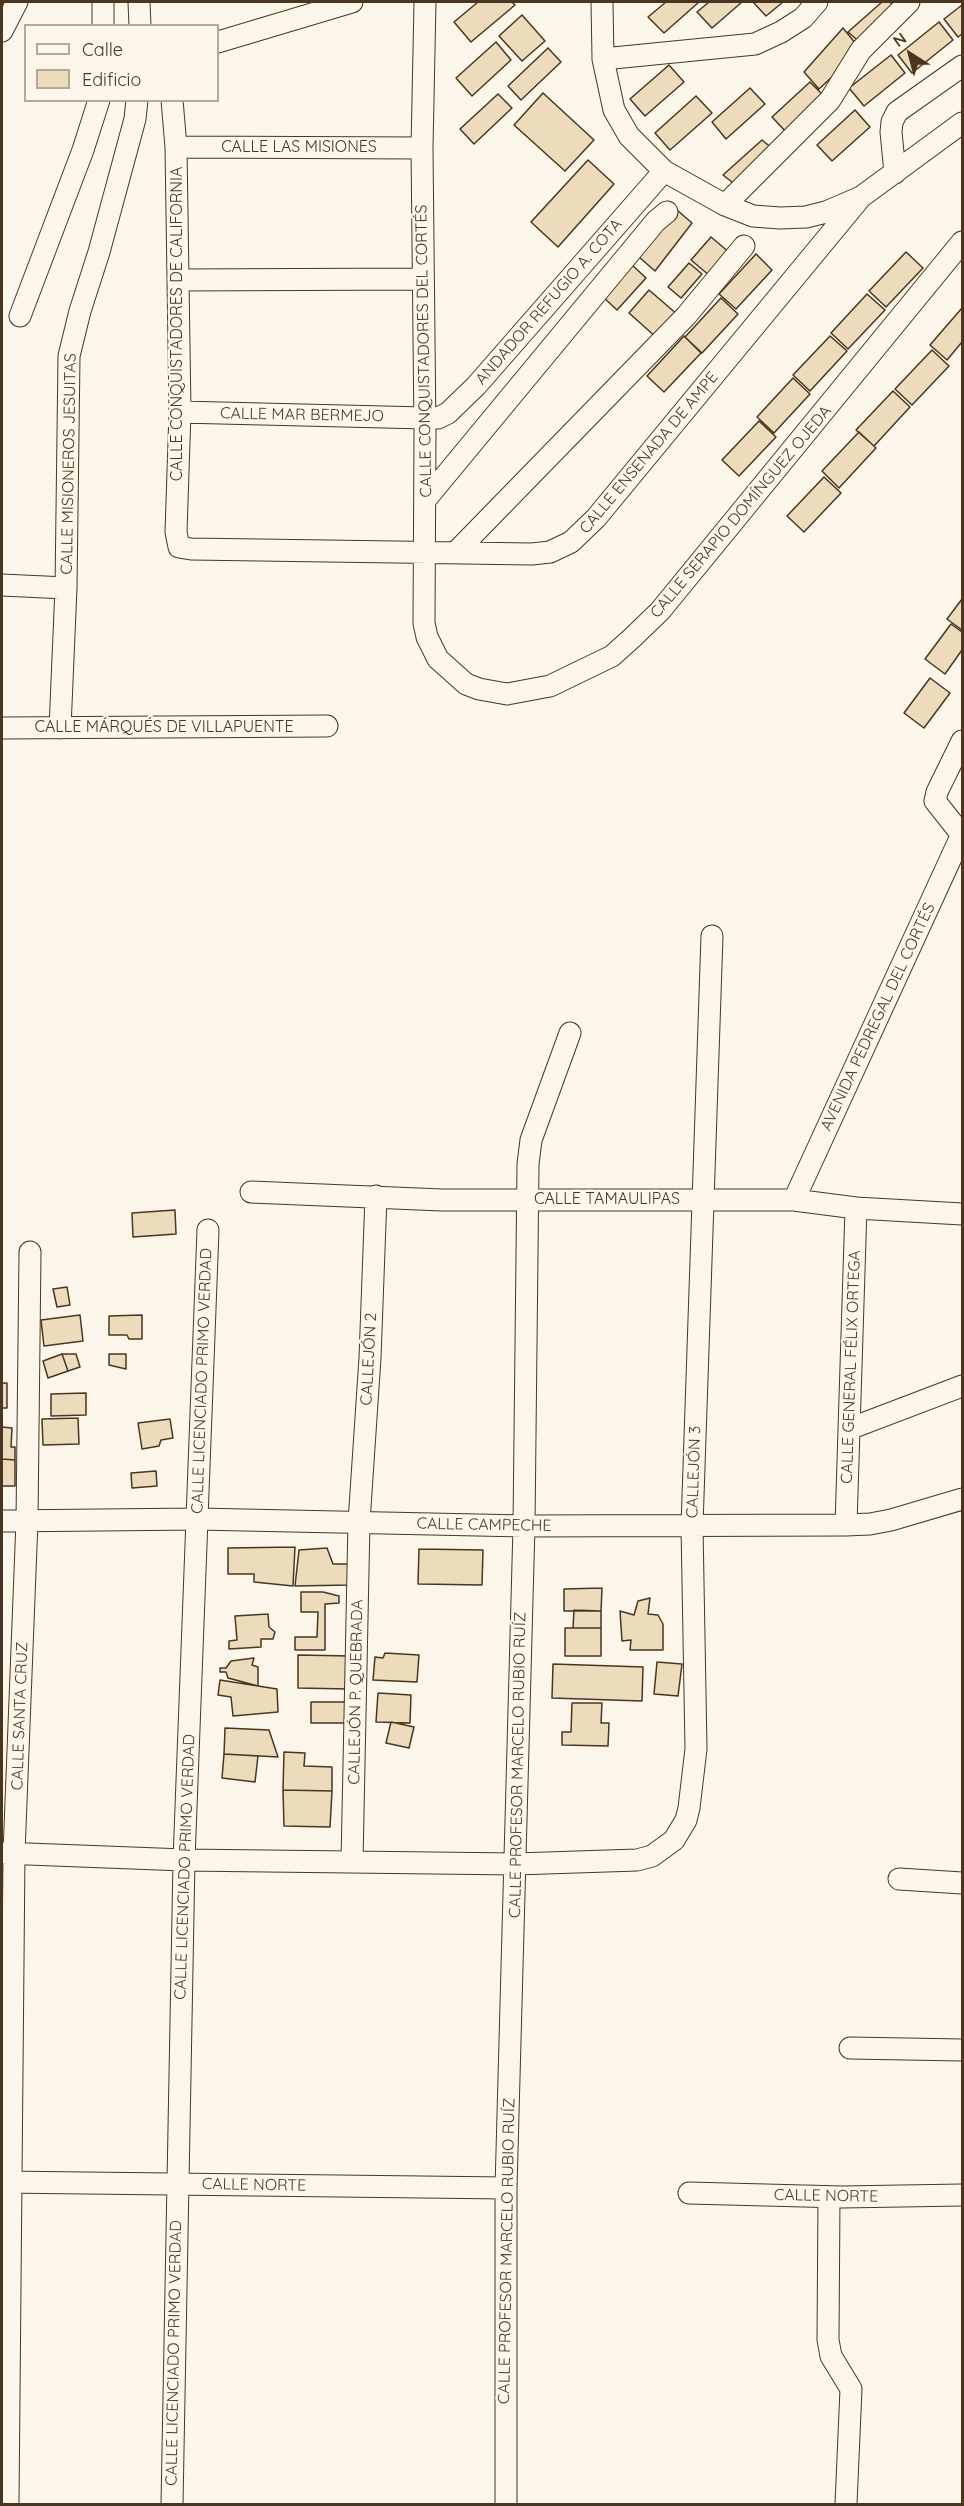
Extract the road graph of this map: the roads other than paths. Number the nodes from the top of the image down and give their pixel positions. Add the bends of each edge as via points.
1 (16, 2) edge
2 (103, 2) edge
3 (139, 2) edge
4 (352, 2) edge
5 (425, 2) edge
6 (602, 2) edge
7 (817, 2) edge
8 (909, 2) edge
9 (103, 24) edge
10 (140, 24) edge
11 (2, 32) edge
12 (219, 42) edge
13 (603, 59) junction
14 (963, 66) edge
15 (98, 102) edge
16 (137, 102) edge
17 (172, 102) edge
18 (963, 123) edge
19 (176, 147) junction
20 (422, 148) junction
21 (664, 171) junction
22 (895, 173) junction
23 (861, 197) junction
24 (724, 205) junction
25 (667, 212) dead end
26 (963, 242) edge
27 (744, 246) dead end
28 (422, 279) junction
29 (178, 280) junction
30 (20, 316) dead end
31 (180, 412) junction
32 (425, 418) junction
33 (426, 499) junction
34 (179, 547) joint
35 (426, 553) junction
36 (455, 553) junction
37 (2, 585) edge
38 (66, 588) junction
39 (466, 684) joint
40 (327, 726) dead end
41 (2, 728) edge
42 (60, 728) junction
43 (963, 741) edge
44 (962, 834) edge
45 (712, 936) dead end
46 (570, 1033) dead end
47 (250, 1192) dead end
48 (376, 1196) junction
49 (528, 1198) junction
50 (703, 1199) junction
51 (794, 1200) junction
52 (856, 1208) junction
53 (963, 1214) edge
54 (208, 1230) dead end
55 (30, 1252) dead end
56 (963, 1386) edge
57 (849, 1429) junction
58 (963, 1499) edge
59 (198, 1519) junction
60 (2, 1521) edge
61 (27, 1521) junction
62 (359, 1522) junction
63 (846, 1525) junction
64 (524, 1526) junction
65 (692, 1526) junction
66 (8, 1853) edge
67 (184, 1860) junction
68 (352, 1861) junction
69 (516, 1864) junction
70 (899, 1879) dead end
71 (963, 1883) edge
72 (850, 2048) dead end
73 (963, 2050) edge
74 (7, 2182) edge
75 (177, 2184) junction
76 (506, 2188) junction
77 (689, 2193) dead end
78 (963, 2195) edge
79 (829, 2197) junction
80 (8, 2505) edge
81 (172, 2505) edge
82 (506, 2505) edge
83 (846, 2505) edge

1 - 11 street
2 - 9 street
3 - 10 street
4 - 12 street
5 - 20 street, CALLE CONQUISTADORES DEL CORTÉS
6 - 13 street
7 - 13 street via 781,33 754,44
8 - 24 street via 861,50 830,100
13 - 21 street via 620,123
14 - 22 street via 897,112 891,132
15 - 30 street
16 - 38 street, CALLE MISIONEROS JESUITAS via 69,356
17 - 19 street, CALLE CONQUISTADORES DE CALIFORNIA
18 - 22 street
19 - 20 street, CALLE LAS MISIONES
19 - 29 street, CALLE CONQUISTADORES DE CALIFORNIA
20 - 28 street, CALLE CONQUISTADORES DEL CORTÉS
21 - 24 street
21 - 32 street, ANDADOR REFUGIO A. COTA via 460,403 448,413
22 - 23 street
23 - 24 street via 826,212 789,218 753,216
23 - 36 street, CALLE ENSENADA DE AMPE via 582,533 550,552
25 - 33 street
26 - 39 street, CALLE SERAPIO DOMÍNGUEZ OJEDA via 668,602 612,656 550,686 507,694
27 - 36 street via 686,316
28 - 29 street
28 - 32 street, CALLE CONQUISTADORES DEL CORTÉS
29 - 31 street, CALLE CONQUISTADORES DE CALIFORNIA
31 - 32 street, CALLE MAR BERMEJO
31 - 34 street, CALLE CONQUISTADORES DE CALIFORNIA via 176,532
32 - 33 street, CALLE CONQUISTADORES DEL CORTÉS
33 - 35 street, CALLE CONQUISTADORES DEL CORTÉS
34 - 35 street, CALLE ENSENADA DE AMPE
35 - 36 street, CALLE ENSENADA DE AMPE
35 - 39 street, CALLE CONQUISTADORES DEL CORTÉS via 427,637 438,659
37 - 38 street
38 - 42 street, CALLE MISIONEROS JESUITAS
40 - 42 street, CALLE MÁRQUÉS DE VILLAPUENTE
41 - 42 street, CALLE MÁRQUÉS DE VILLAPUENTE
43 - 44 street via 936,801
44 - 51 street, AVENIDA PEDREGAL DEL CORTÉS
45 - 50 street, CALLEJÓN 3
46 - 49 street, CALLE PROFESOR MARCELO RUBIO RUÍZ via 531,1140
47 - 48 street, CALLE TAMAULIPAS
48 - 49 street, CALLE TAMAULIPAS via 442,1200
48 - 62 street, CALLEJÓN 2
49 - 50 street, CALLE TAMAULIPAS
49 - 64 street, CALLE PROFESOR MARCELO RUBIO RUÍZ
50 - 51 street, CALLE TAMAULIPAS
50 - 65 street, CALLEJÓN 3
51 - 52 street, CALLE TAMAULIPAS
52 - 53 street, CALLE TAMAULIPAS
52 - 57 street, CALLE GENERAL FÉLIX ORTEGA
54 - 59 street, CALLE LICENCIADO PRIMO VERDAD
55 - 61 street, CALLE SANTA CRUZ
56 - 57 street
57 - 63 street, CALLE GENERAL FÉLIX ORTEGA
58 - 63 street, CALLE CAMPECHE via 891,1520
59 - 61 street, CALLE CAMPECHE
59 - 62 street, CALLE CAMPECHE
59 - 67 street, CALLE LICENCIADO PRIMO VERDAD
60 - 61 street, CALLE CAMPECHE
61 - 66 street, CALLE SANTA CRUZ
62 - 64 street, CALLE CAMPECHE
62 - 68 street, CALLEJÓN P. QUEBRADA
63 - 65 street, CALLE CAMPECHE
64 - 65 street, CALLE CAMPECHE
64 - 69 street, CALLE PROFESOR MARCELO RUBIO RUÍZ
65 - 69 street, CALLEJÓN 3 via 696,1749 689,1808 681,1831 666,1848 637,1860
66 - 67 street, CALLEJÓN 3
66 - 74 street, CALLE SANTA CRUZ
67 - 68 street, CALLEJÓN 3
67 - 75 street, CALLE LICENCIADO PRIMO VERDAD
68 - 69 street, CALLEJÓN 3
69 - 76 street, CALLE PROFESOR MARCELO RUBIO RUÍZ
70 - 71 street
72 - 73 street
74 - 75 street, CALLE NORTE
74 - 80 street, CALLE SANTA CRUZ
75 - 76 street, CALLE NORTE
75 - 81 street, CALLE LICENCIADO PRIMO VERDAD
76 - 82 street, CALLE PROFESOR MARCELO RUBIO RUÍZ
77 - 79 street, CALLE NORTE
78 - 79 street, CALLE NORTE
79 - 83 street via 828,2340 831,2356 851,2389

